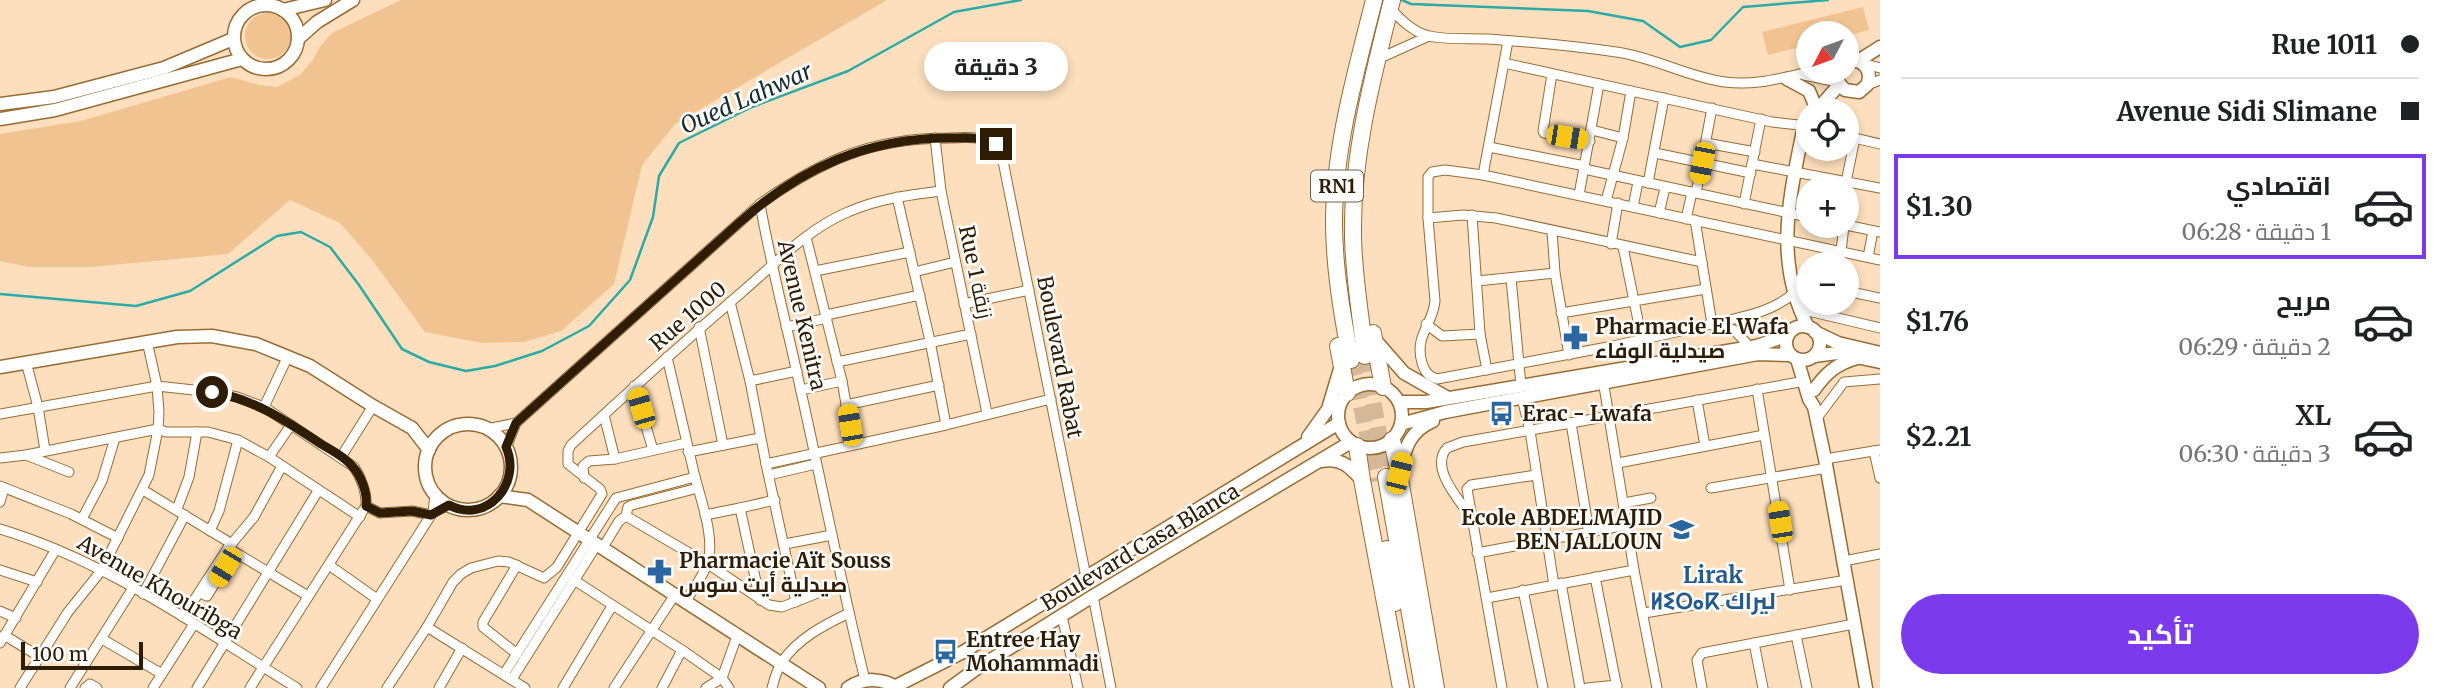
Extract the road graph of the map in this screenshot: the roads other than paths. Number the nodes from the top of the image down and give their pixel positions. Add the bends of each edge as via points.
1 (325, 0) edge
2 (353, 0) edge
3 (1374, 0) edge
4 (1391, 4) edge
5 (283, 10) junction
6 (1429, 36) junction
7 (233, 39) junction
8 (298, 39) junction
9 (1508, 41) junction
10 (1880, 47) edge
11 (1369, 56) junction
12 (242, 59) junction
13 (1504, 63) junction
14 (1868, 68) edge
15 (1552, 74) junction
16 (1796, 75) edge
17 (1599, 84) junction
18 (1840, 84) edge
19 (1843, 84) edge
20 (1631, 91) junction
21 (1664, 98) junction
22 (1828, 98) edge
23 (0, 104) edge
24 (1712, 108) junction
25 (0, 119) edge
26 (1761, 119) junction
27 (1796, 123) edge
28 (1592, 130) junction
29 (935, 138) junction
30 (1623, 138) junction
31 (1859, 139) edge
32 (1590, 141) junction
33 (1706, 143) junction
34 (1880, 144) edge
35 (1489, 146) junction
36 (1755, 152) junction
37 (1655, 153) junction
38 (1798, 161) edge
39 (1702, 163) junction
40 (1585, 168) junction
41 (1751, 168) junction
42 (1795, 172) junction
43 (1483, 175) junction
44 (1612, 175) junction
45 (1808, 175) edge
46 (1638, 181) junction
47 (1648, 183) junction
48 (1859, 186) edge
49 (1665, 188) junction
50 (1880, 188) edge
51 (941, 191) junction
52 (1694, 193) junction
53 (1579, 195) junction
54 (897, 197) junction
55 (1606, 201) junction
56 (1618, 203) junction
57 (760, 204) junction
58 (1744, 204) junction
59 (1633, 207) junction
60 (1660, 213) junction
61 (1787, 213) junction
62 (1472, 215) junction
63 (1796, 215) edge
64 (1429, 218) junction
65 (1690, 220) junction
66 (1859, 228) edge
67 (1552, 231) junction
68 (1877, 231) edge
69 (806, 237) junction
70 (1843, 238) edge
71 (1785, 239) junction
72 (1611, 244) junction
73 (1623, 247) junction
74 (1841, 251) junction
75 (910, 252) junction
76 (1868, 257) junction
77 (1880, 260) edge
78 (955, 262) junction
79 (1702, 262) junction
80 (771, 267) junction
81 (815, 271) junction
82 (915, 272) junction
83 (1555, 272) junction
84 (1511, 278) junction
85 (1477, 281) junction
86 (1796, 286) edge
87 (1793, 287) junction
88 (1706, 289) junction
89 (1028, 290) junction
90 (1859, 294) edge
91 (920, 295) junction
92 (1796, 296) edge
93 (1880, 298) edge
94 (1633, 301) junction
95 (730, 302) junction
96 (964, 304) junction
97 (1561, 313) junction
98 (1804, 315) edge
99 (1825, 315) edge
100 (826, 316) junction
101 (1426, 324) junction
102 (1712, 324) junction
103 (699, 327) junction
104 (786, 327) junction
105 (1880, 328) edge
106 (1812, 329) junction
107 (1789, 333) junction
108 (971, 334) junction
109 (1480, 334) junction
110 (1373, 338) junction
111 (1642, 340) junction
112 (147, 341) junction
113 (930, 341) junction
114 (1613, 346) junction
115 (1751, 347) junction
116 (1569, 355) junction
117 (288, 356) junction
118 (667, 357) junction
119 (1794, 357) junction
120 (1813, 357) junction
121 (1859, 357) junction
122 (1878, 358) edge
123 (1352, 360) junction
124 (26, 362) junction
125 (837, 362) junction
126 (1519, 364) junction
127 (1641, 366) junction
128 (0, 367) edge
129 (1487, 370) junction
130 (797, 371) junction
131 (1880, 377) edge
132 (1602, 378) junction
133 (750, 381) junction
134 (842, 381) junction
135 (939, 385) junction
136 (1810, 385) junction
137 (157, 386) junction
138 (634, 386) junction
139 (1383, 387) junction
140 (1757, 389) junction
141 (801, 390) junction
142 (1522, 392) junction
143 (1347, 393) junction
144 (1051, 399) junction
145 (1697, 400) junction
146 (1399, 402) junction
147 (846, 405) junction
148 (1447, 405) junction
149 (373, 406) junction
150 (38, 407) junction
151 (264, 407) junction
152 (1815, 412) junction
153 (987, 413) junction
154 (0, 414) edge
155 (604, 415) junction
156 (1608, 416) junction
157 (516, 423) junction
158 (1571, 423) junction
159 (1339, 424) junction
160 (1401, 424) junction
161 (291, 425) junction
162 (946, 425) junction
163 (412, 428) junction
164 (158, 429) junction
165 (447, 429) junction
166 (488, 429) junction
167 (1530, 431) junction
168 (197, 432) junction
169 (1765, 435) junction
170 (115, 438) junction
171 (760, 438) junction
172 (238, 440) junction
173 (1392, 440) junction
174 (853, 444) junction
175 (1354, 444) junction
176 (723, 445) junction
177 (1300, 446) junction
178 (1705, 446) junction
179 (506, 447) junction
180 (687, 448) junction
181 (46, 450) junction
182 (429, 450) junction
183 (653, 450) junction
184 (1877, 450) edge
185 (813, 453) junction
186 (26, 455) junction
187 (269, 457) junction
188 (341, 457) junction
189 (0, 458) edge
190 (615, 459) junction
191 (1319, 462) junction
192 (1618, 463) junction
193 (1826, 463) junction
194 (766, 464) junction
195 (816, 464) junction
196 (282, 466) junction
197 (69, 472) dead end
198 (769, 475) junction
199 (1536, 475) junction
200 (510, 476) junction
201 (695, 477) junction
202 (1773, 477) junction
203 (584, 478) junction
204 (1381, 478) junction
205 (1880, 478) edge
206 (2, 487) edge
207 (698, 488) junction
208 (1711, 488) dead end
209 (143, 490) junction
210 (318, 491) junction
211 (435, 495) junction
212 (499, 496) junction
213 (1651, 498) dead end
214 (528, 500) junction
215 (775, 500) junction
216 (0, 502) edge
217 (1624, 503) junction
218 (449, 505) junction
219 (366, 506) junction
220 (740, 508) junction
221 (177, 509) junction
222 (432, 514) junction
223 (185, 515) junction
224 (705, 515) junction
225 (626, 516) junction
226 (360, 517) junction
227 (1471, 517) junction
228 (82, 519) junction
229 (1627, 525) junction
230 (0, 529) edge
231 (211, 531) junction
232 (1589, 532) junction
233 (832, 535) junction
234 (118, 538) junction
235 (1547, 540) junction
236 (591, 542) junction
237 (785, 544) junction
238 (230, 546) junction
239 (56, 549) junction
240 (1477, 553) junction
241 (1880, 554) edge
242 (1844, 561) junction
243 (708, 564) junction
244 (329, 565) junction
245 (517, 565) junction
246 (0, 570) edge
247 (1634, 570) junction
248 (100, 571) junction
249 (268, 571) junction
250 (1086, 577) junction
251 (1595, 577) junction
252 (574, 580) junction
253 (1847, 580) junction
254 (37, 582) junction
255 (841, 584) junction
256 (1558, 584) junction
257 (132, 588) junction
258 (1523, 590) junction
259 (1790, 590) junction
260 (143, 594) junction
261 (308, 596) junction
262 (1093, 596) junction
263 (1488, 598) junction
264 (377, 599) junction
265 (680, 599) junction
266 (760, 600) junction
267 (796, 602) junction
268 (612, 606) junction
269 (0, 611) edge
270 (849, 613) junction
271 (1644, 614) junction
272 (1062, 616) junction
273 (183, 617) junction
274 (16, 618) junction
275 (194, 624) junction
276 (1854, 625) junction
277 (427, 627) junction
278 (652, 630) junction
279 (1796, 635) junction
280 (737, 636) junction
281 (2, 639) edge
282 (102, 639) junction
283 (1754, 643) junction
284 (226, 644) junction
285 (461, 648) junction
286 (682, 650) junction
287 (517, 654) junction
288 (40, 657) junction
289 (781, 663) junction
290 (263, 667) junction
291 (162, 674) junction
292 (508, 677) junction
293 (722, 678) junction
294 (865, 680) junction
295 (897, 687) edge
296 (1617, 687) edge
297 (20, 688) edge
298 (71, 688) edge
299 (85, 688) edge
300 (97, 688) edge
301 (153, 688) edge
302 (197, 688) edge
303 (250, 688) edge
304 (297, 688) edge
305 (321, 688) edge
306 (387, 688) edge
307 (439, 688) edge
308 (525, 688) edge
309 (563, 688) edge
310 (614, 688) edge
311 (662, 688) edge
312 (706, 688) edge
313 (729, 688) edge
314 (772, 688) edge
315 (819, 688) edge
316 (848, 688) edge
317 (950, 688) edge
318 (1078, 688) edge
319 (1111, 688) edge
320 (1401, 688) edge
321 (1409, 688) edge
322 (1423, 688) edge
323 (1436, 688) edge
324 (1502, 688) edge
325 (1543, 688) edge
326 (1580, 688) edge
327 (1587, 688) edge
328 (1657, 688) edge
329 (1702, 688) edge
330 (1763, 688) edge
331 (1807, 688) edge
332 (1866, 688) edge

1 - 5 street
2 - 8 street
3 - 11 highway, RN1
4 - 6 street via 1408,25
4 - 11 highway, RN1
5 - 7 street via 267,5 252,8 241,16
5 - 8 street via 294,21
6 - 9 street
6 - 11 street
7 - 12 street
7 - 23 street via 164,68 54,97
8 - 12 street via 294,55 278,68 257,69
9 - 13 street
9 - 16 street via 1642,56 1726,82 1754,83
10 - 14 street
11 - 110 highway via 1379,76 1367,159 1363,233
11 - 123 highway, RN1 via 1353,232
11 - 123 highway via 1353,65 1331,164 1328,264
12 - 25 street via 55,110
13 - 15 street
13 - 35 street
14 - 19 street via 1859,92
15 - 17 street
15 - 32 street via 1544,133
17 - 20 street
17 - 28 street
18 - 22 street
20 - 21 street
20 - 30 street
21 - 24 street
21 - 37 street
24 - 26 street
24 - 33 street
26 - 27 street
26 - 36 street
28 - 30 street
28 - 32 street
29 - 51 street, Rue 1 زنقة
29 - 57 street via 858,151 815,168
29 - 89 street, Boulevard Rabat via 973,137 996,144
30 - 44 street
31 - 34 street
32 - 40 street
33 - 36 street
33 - 39 street
35 - 40 street
35 - 43 street
36 - 41 street
37 - 39 street
37 - 47 street
38 - 42 street
39 - 41 street
39 - 52 street
40 - 44 street
40 - 53 street
41 - 42 street
41 - 58 street
42 - 45 street
42 - 61 street
43 - 53 street
43 - 64 street via 1432,172 1427,183
44 - 46 street
44 - 55 street
46 - 47 street
46 - 59 street
47 - 49 street
48 - 50 street
49 - 52 street
49 - 60 street
51 - 54 street, Rue 1000
51 - 78 street, Rue 1 زنقة
52 - 58 street
52 - 65 street
53 - 55 street
54 - 69 street, Rue 1000 via 846,212
54 - 75 street
55 - 56 street
56 - 59 street
56 - 72 street
57 - 80 street, Avenue Kenitra
57 - 157 street
58 - 61 street
59 - 60 street
60 - 65 street
61 - 63 street
61 - 71 street
62 - 64 street
62 - 67 street
62 - 85 street
64 - 101 street via 1435,301
65 - 71 street
65 - 79 street
66 - 68 street
67 - 72 street
67 - 83 street
68 - 76 street
69 - 80 street, Rue 1000
69 - 81 street
70 - 74 street
71 - 74 street
71 - 87 street
72 - 73 street
73 - 79 street
73 - 94 street
74 - 76 street
75 - 81 street
75 - 82 street
76 - 77 street
78 - 82 street
78 - 96 street, Rue 1 زنقة
79 - 88 street
80 - 95 street, Rue 1000
80 - 104 street, Avenue Kenitra
81 - 100 street
82 - 91 street
83 - 84 street
83 - 97 street
84 - 85 street
84 - 126 street
85 - 109 street
86 - 87 street
87 - 92 street
87 - 102 street via 1782,304 1770,310
87 - 107 street
88 - 94 street
88 - 102 street
89 - 96 street
89 - 144 street, Boulevard Rabat
90 - 93 street
91 - 100 street
91 - 113 street
94 - 97 street
94 - 111 street
95 - 103 street, Rue 1000
95 - 133 street
96 - 108 street, Rue 1 زنقة
97 - 116 street
98 - 106 street
99 - 105 street
100 - 104 street
100 - 125 street
101 - 109 street via 1442,336
101 - 129 street via 1420,355 1432,377
102 - 111 street
102 - 115 street via 1734,330
103 - 118 street, Rue 1000
103 - 176 street
104 - 130 street, Avenue Kenitra
106 - 107 street via 1799,327
106 - 120 street via 1820,344
106 - 122 street
107 - 115 street
107 - 119 street via 1786,347
108 - 113 street
108 - 153 street, Rue 1 زنقة
109 - 129 street
110 - 139 highway
110 - 148 street via 1404,373
111 - 114 street
112 - 117 street via 212,337 256,344
112 - 124 street
112 - 137 street
113 - 125 street
113 - 135 street
114 - 116 street
114 - 127 street
115 - 127 street
116 - 126 street
117 - 149 street
117 - 151 street
118 - 138 street, Rue 1000
118 - 180 street
119 - 120 street
119 - 132 street via 1758,354
119 - 136 street
120 - 121 street
120 - 136 street
121 - 122 street
121 - 136 street
122 - 131 street
123 - 143 highway
123 - 177 street via 1328,409
124 - 128 street
124 - 150 street
125 - 134 street
126 - 129 street
126 - 142 street
127 - 132 street
130 - 133 street
130 - 141 street, Avenue Kenitra
131 - 152 street via 1844,382
132 - 142 street
132 - 156 street
133 - 171 street
134 - 141 street
134 - 147 street
135 - 147 street
135 - 162 street
136 - 140 street
136 - 152 street
137 - 150 street
137 - 151 street via 225,394
137 - 164 street
138 - 155 street, Rue 1000
138 - 183 street
139 - 143 street via 1370,384
139 - 146 street
140 - 145 street
140 - 169 street
141 - 185 street, Avenue Kenitra
142 - 148 street
142 - 167 street
143 - 159 street via 1338,412
144 - 153 street
144 - 250 street, Boulevard Rabat
145 - 156 street
145 - 178 street
146 - 148 street
146 - 160 street
147 - 174 street
148 - 160 street
148 - 204 street via 1438,418 1414,432
149 - 163 street
149 - 188 street
150 - 154 street
150 - 181 street
151 - 161 street
152 - 193 street
153 - 162 street
155 - 190 street
155 - 203 street, Rue 1000 via 568,452 568,464
156 - 158 street
156 - 192 street
157 - 166 street
157 - 179 street
158 - 167 street
158 - 232 street
159 - 175 street
159 - 177 street, Boulevard Casa Blanca
160 - 173 street
161 - 187 street
161 - 188 street
162 - 174 street
163 - 165 street
163 - 182 street
164 - 168 street
164 - 170 street
164 - 209 street
165 - 166 street via 463,424
165 - 182 street
166 - 179 street
167 - 199 street
167 - 227 street via 1463,442 1444,451 1441,460 1447,484
168 - 172 street
168 - 221 street via 189,477
169 - 178 street
169 - 202 street
170 - 181 street
170 - 228 street via 102,481
171 - 176 street
171 - 194 street
172 - 187 street
172 - 231 street
173 - 175 street via 1375,448
173 - 204 highway
174 - 185 street
175 - 191 street, Boulevard Casa Blanca
175 - 204 highway
176 - 180 street
177 - 250 street, Boulevard Casa Blanca
178 - 192 street
179 - 200 street
180 - 183 street
180 - 201 street
181 - 186 street
182 - 211 street via 425,470
183 - 190 street
184 - 193 street
184 - 205 street
185 - 194 street
185 - 195 street, Avenue Kenitra
186 - 189 street
186 - 197 street
187 - 196 street
188 - 219 street via 358,472
190 - 203 street via 585,462
191 - 204 street via 1339,461
191 - 262 street, Boulevard Casa Blanca
192 - 217 street
193 - 202 street
193 - 242 street
194 - 198 street
195 - 198 street
195 - 233 street, Avenue Kenitra
196 - 210 street
196 - 238 street via 258,510
198 - 215 street
199 - 227 street via 1469,486
199 - 235 street
200 - 212 street
200 - 214 street
201 - 207 street
201 - 236 street via 616,498
202 - 208 street
202 - 259 street
203 - 236 street, Rue 1000 via 602,494
204 - 320 highway
204 - 321 highway
204 - 322 highway
204 - 323 highway
206 - 216 street
206 - 228 street
207 - 224 street
207 - 225 street via 632,505
209 - 221 street
209 - 234 street
210 - 226 street
210 - 249 street
211 - 218 street
211 - 222 street
212 - 214 street
212 - 218 street via 484,508
213 - 217 street
214 - 236 street
215 - 220 street
215 - 237 street
217 - 229 street
218 - 222 street
219 - 222 street via 380,513
219 - 226 street
220 - 224 street
220 - 266 street
221 - 223 street
222 - 264 street
223 - 231 street
223 - 260 street
224 - 243 street
225 - 236 street
225 - 243 street
226 - 244 street
227 - 240 street
228 - 234 street
229 - 232 street
229 - 247 street
230 - 239 street, Avenue Khouribga
231 - 238 street
232 - 235 street
233 - 237 street
233 - 255 street, Avenue Kenitra
234 - 248 street
235 - 240 street
235 - 256 street
236 - 245 street via 546,577
236 - 252 street
236 - 265 street
236 - 287 street
237 - 267 street
238 - 249 street
238 - 273 street
239 - 248 street, Avenue Khouribga
239 - 254 street
240 - 263 street
241 - 242 street
242 - 253 street
243 - 265 street
243 - 266 street
244 - 261 street
244 - 264 street
245 - 277 street via 498,561 461,574
245 - 287 street via 483,627
246 - 254 street
247 - 251 street
247 - 271 street
248 - 257 street, Avenue Khouribga
248 - 288 street
249 - 261 street
249 - 284 street
250 - 295 street, Boulevard Casa Blanca
251 - 256 street
251 - 296 street
252 - 268 street
252 - 292 street
253 - 259 street
253 - 276 street
254 - 274 street
255 - 267 street
255 - 270 street, Avenue Kenitra
256 - 258 street
256 - 326 street
257 - 260 street, Avenue Khouribga
257 - 282 street
258 - 263 street
258 - 325 street
259 - 271 street
260 - 273 street, Avenue Khouribga
261 - 290 street
262 - 272 street, Boulevard Casa Blanca
262 - 319 street
263 - 324 street
264 - 305 street
265 - 278 street
265 - 280 street
266 - 267 street via 776,608
268 - 278 street
268 - 309 street
269 - 274 street
270 - 289 street via 816,630
270 - 294 street, Avenue Kenitra
271 - 328 street
272 - 317 street, Boulevard Casa Blanca
272 - 318 street
273 - 275 street, Avenue Khouribga
274 - 281 street
275 - 284 street, Avenue Khouribga
275 - 291 street
276 - 279 street
276 - 332 street
277 - 285 street
277 - 306 street
278 - 286 street
278 - 310 street
279 - 283 street
279 - 331 street
280 - 289 street
280 - 293 street
281 - 288 street
282 - 291 street
282 - 298 street
283 - 329 street via 1700,655 1697,664
283 - 330 street
284 - 290 street, Avenue Khouribga
284 - 302 street
285 - 292 street
285 - 307 street
286 - 293 street
286 - 311 street
287 - 292 street
288 - 297 street
289 - 314 street
289 - 315 street
290 - 303 street
290 - 304 street, Avenue Khouribga
291 - 301 street
292 - 308 street
293 - 312 street
293 - 313 street
294 - 295 street
294 - 316 street
296 - 327 street
299 - 300 street via 90,684

